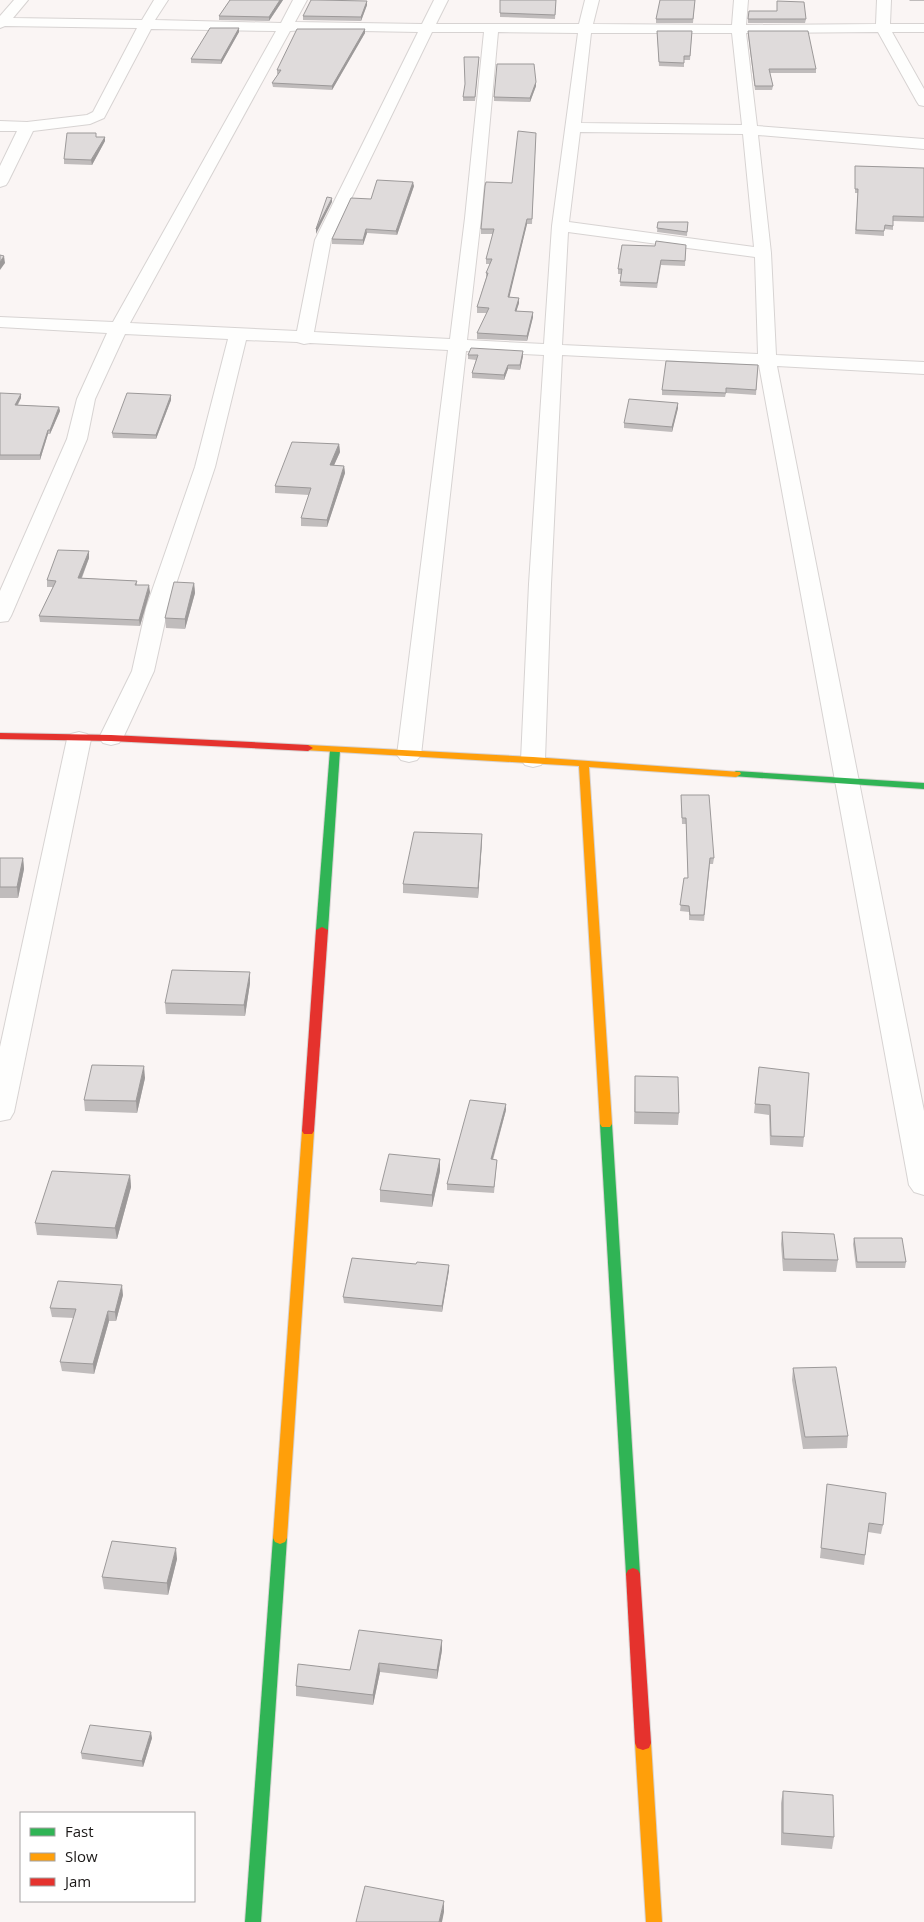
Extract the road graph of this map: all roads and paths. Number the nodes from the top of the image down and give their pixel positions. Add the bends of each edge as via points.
1 (21, 0) edge
2 (161, 0) edge
3 (300, 0) edge
4 (441, 0) edge
5 (592, 0) edge
6 (741, 0) edge
7 (884, 0) edge
8 (1, 23) edge
9 (145, 26) junction
10 (286, 26) junction
11 (427, 28) junction
12 (491, 28) junction
13 (924, 28) edge
14 (585, 29) junction
15 (739, 29) junction
16 (883, 29) junction
17 (924, 102) edge
18 (0, 126) edge
19 (27, 127) junction
20 (573, 127) junction
21 (750, 130) junction
22 (924, 144) edge
23 (0, 182) edge
24 (560, 226) junction
25 (763, 252) junction
26 (0, 322) edge
27 (118, 329) junction
28 (238, 336) junction
29 (304, 339) junction
30 (456, 346) junction
31 (552, 350) junction
32 (767, 360) junction
33 (924, 368) edge
34 (0, 616) edge
35 (0, 736) edge
36 (111, 738) junction
37 (79, 739) junction
38 (334, 750) junction
39 (409, 755) junction
40 (533, 760) junction
41 (584, 764) junction
42 (846, 781) junction
43 (924, 786) edge
44 (0, 1112) edge
45 (924, 1186) edge
46 (253, 1922) edge
47 (654, 1922) edge

1 - 8 street
2 - 9 street
3 - 10 street
4 - 11 street
5 - 14 street
6 - 15 street
7 - 16 street
8 - 9 street
9 - 10 street
9 - 19 street via 99,115
10 - 11 street
10 - 27 street
11 - 12 street
11 - 29 street via 324,240
12 - 14 street
12 - 30 street via 473,218
13 - 16 street
14 - 15 street
14 - 20 street
15 - 16 street
15 - 21 street
16 - 17 street
18 - 19 street
19 - 23 street
20 - 21 street
20 - 24 street
21 - 22 street
21 - 25 street
24 - 25 street
24 - 31 street
25 - 32 street
26 - 27 street
27 - 28 street
27 - 34 street via 86,398 77,439
28 - 29 street
28 - 36 street via 205,467 157,608 143,671
29 - 30 street
30 - 31 street
30 - 39 street
31 - 32 street
31 - 40 street
32 - 33 street
32 - 42 street
35 - 37 street
36 - 37 street
36 - 38 street
37 - 44 street
38 - 39 street
38 - 46 street
39 - 40 street
40 - 41 street
41 - 42 street
41 - 47 street
42 - 43 street
42 - 45 street

